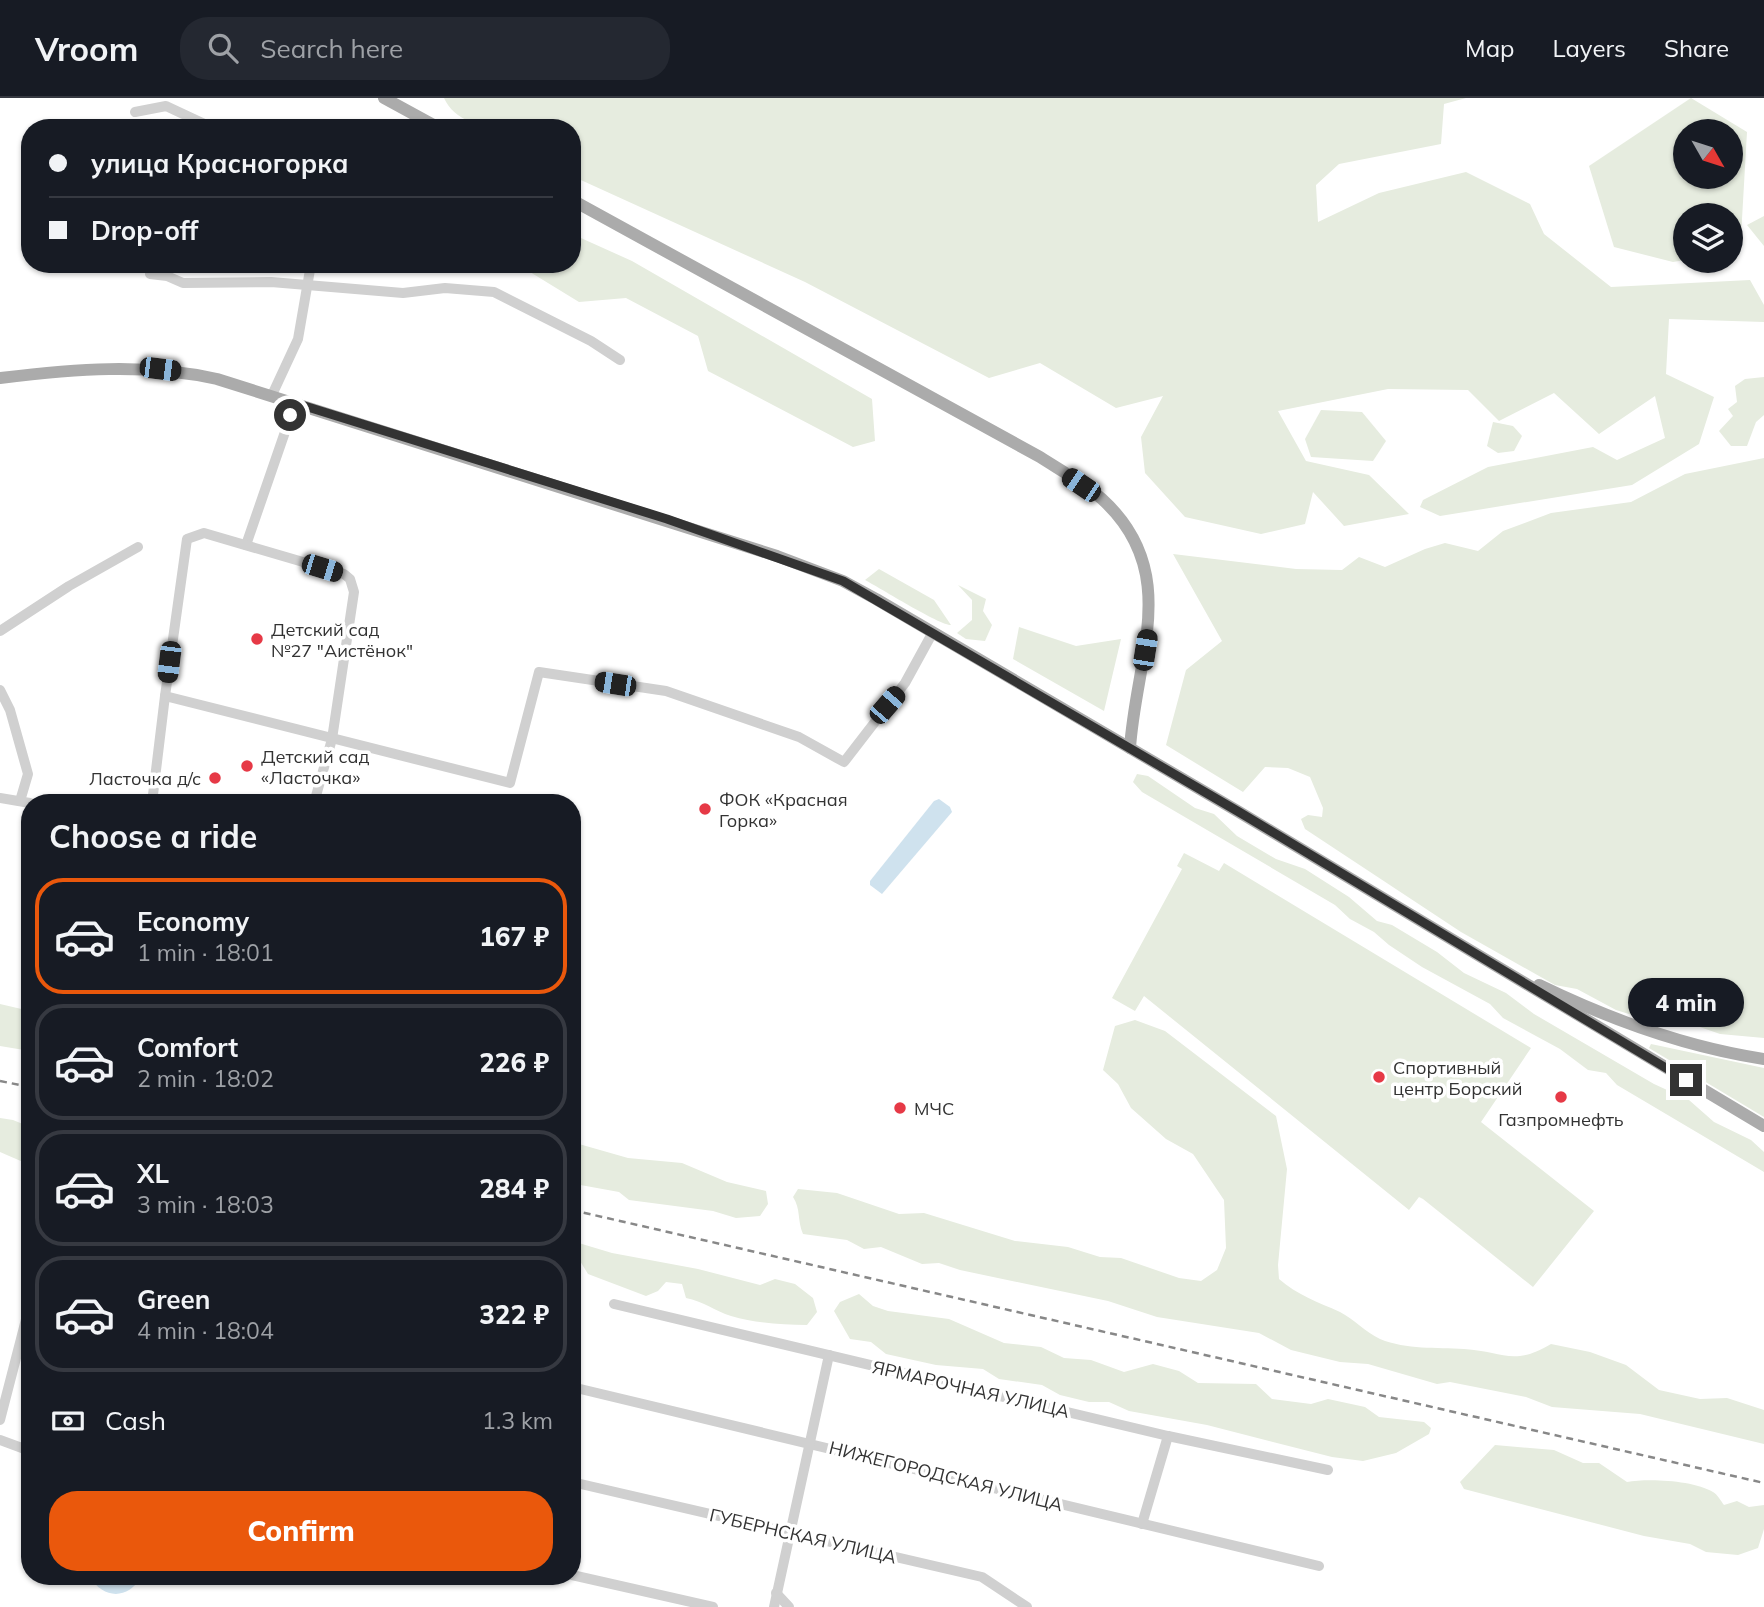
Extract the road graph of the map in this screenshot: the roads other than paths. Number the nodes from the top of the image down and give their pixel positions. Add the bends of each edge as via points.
1 (384, 98) edge
2 (135, 111) dead end
3 (193, 119) edge
4 (422, 119) edge
5 (581, 205) edge
6 (309, 273) edge
7 (150, 274) dead end
8 (307, 287) junction
9 (620, 360) dead end
10 (0, 377) edge
11 (272, 395) junction
12 (295, 403) junction
13 (246, 545) junction
14 (138, 547) dead end
15 (0, 631) edge
16 (933, 632) junction
17 (0, 690) edge
18 (165, 696) junction
19 (331, 739) junction
20 (1130, 748) junction
21 (26, 794) edge
22 (153, 794) edge
23 (316, 794) edge
24 (0, 797) edge
25 (21, 801) edge
26 (1478, 954) junction
27 (1764, 1059) edge
28 (1764, 1126) edge
29 (614, 1304) dead end
30 (21, 1340) edge
31 (18, 1352) junction
32 (21, 1352) edge
33 (829, 1355) junction
34 (581, 1389) edge
35 (0, 1420) edge
36 (1168, 1436) junction
37 (0, 1440) edge
38 (810, 1444) junction
39 (21, 1448) edge
40 (1328, 1470) dead end
41 (581, 1484) edge
42 (1142, 1524) junction
43 (789, 1533) junction
44 (1319, 1566) dead end
45 (581, 1577) edge
46 (776, 1593) junction
47 (713, 1607) edge
48 (774, 1607) edge
49 (789, 1607) edge
50 (1027, 1607) edge

1 - 4 main road
2 - 3 street via 166,107
5 - 20 main road via 1040,457 1102,499 1134,536 1146,568 1149,624
6 - 8 street
7 - 8 street via 183,284 271,282
8 - 9 street via 494,292
8 - 11 street via 298,339
10 - 11 main road via 160,369
11 - 12 main road
12 - 13 street
12 - 16 main road via 777,556 843,581
13 - 18 street via 204,533 195,534 184,545
13 - 19 street via 344,574 353,585
14 - 15 street
16 - 19 street via 900,691 844,762 800,737 666,691 539,672 510,783
16 - 20 main road
17 - 21 street via 28,774
18 - 19 street
18 - 22 street
19 - 23 street
20 - 26 main road
24 - 25 street
26 - 27 main road via 1601,1015 1695,1044
26 - 28 main road
29 - 33 street, ЯРМАРОЧНАЯ УЛИЦА
30 - 31 street
31 - 32 street
31 - 35 street
33 - 36 street, ЯРМАРОЧНАЯ УЛИЦА
33 - 38 street
34 - 38 street, НИЖЕГОРОДСКАЯ УЛИЦА
36 - 40 street, ЯРМАРОЧНАЯ УЛИЦА
36 - 42 street
37 - 39 street
38 - 42 street, НИЖЕГОРОДСКАЯ УЛИЦА
38 - 43 street
41 - 43 street, ГУБЕРНСКАЯ УЛИЦА
42 - 44 street, НИЖЕГОРОДСКАЯ УЛИЦА
43 - 46 street
43 - 50 street, ГУБЕРНСКАЯ УЛИЦА via 982,1577
45 - 47 street
46 - 48 street
46 - 49 street

